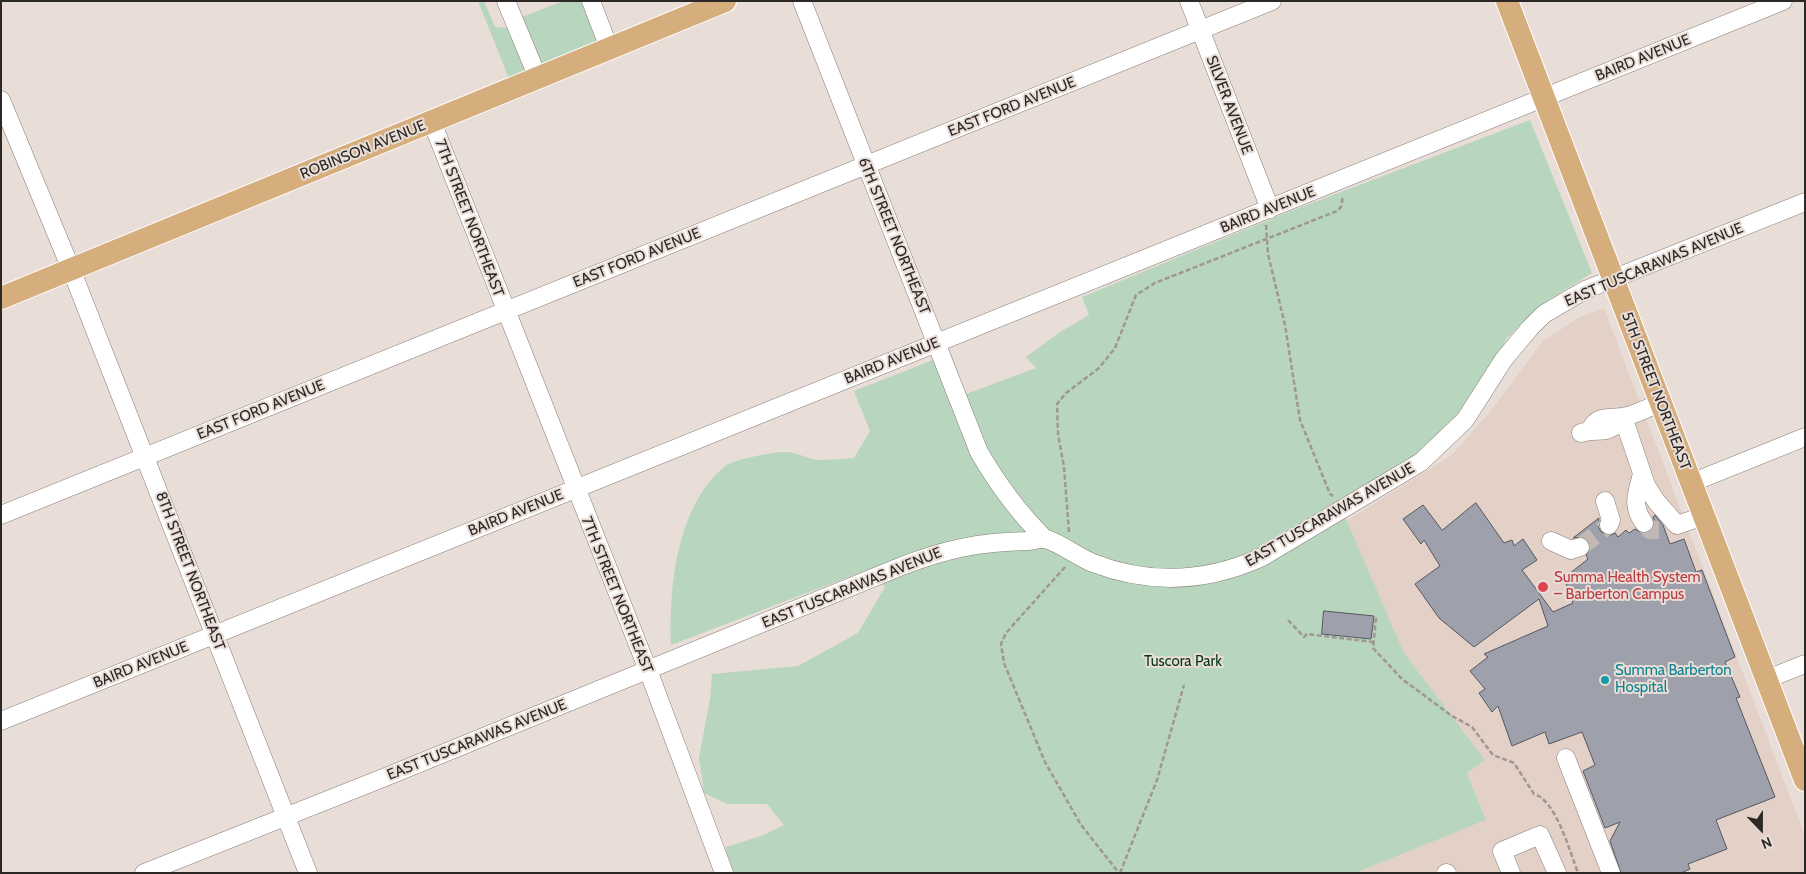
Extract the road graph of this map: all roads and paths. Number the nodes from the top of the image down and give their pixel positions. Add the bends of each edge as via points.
1 (506, 1) edge
2 (591, 1) edge
3 (725, 1) edge
4 (802, 1) edge
5 (1189, 1) edge
6 (1272, 1) edge
7 (1507, 1) edge
8 (1783, 1) edge
9 (1201, 30) junction
10 (610, 48) junction
11 (538, 78) junction
12 (1544, 98) junction
13 (1, 100) edge
14 (432, 122) junction
15 (866, 166) junction
16 (1340, 181) junction
17 (1805, 202) edge
18 (1267, 210) junction
19 (1267, 238) junction
20 (71, 269) junction
21 (1614, 279) junction
22 (1, 298) edge
23 (506, 311) junction
24 (937, 343) junction
25 (1660, 403) junction
26 (1623, 417) junction
27 (1586, 431) dead end
28 (1805, 437) edge
29 (144, 456) junction
30 (1642, 474) junction
31 (1692, 483) junction
32 (576, 488) junction
33 (1605, 501) dead end
34 (1347, 507) junction
35 (1, 515) edge
36 (1704, 516) junction
37 (1644, 523) dead end
38 (1609, 525) dead end
39 (1045, 539) junction
40 (1551, 540) dead end
41 (1580, 547) dead end
42 (1076, 555) junction
43 (1376, 618) dead end
44 (1288, 620) dead end
45 (215, 635) junction
46 (1373, 642) junction
47 (1805, 664) edge
48 (648, 670) junction
49 (1767, 679) junction
50 (1184, 685) dead end
51 (1, 721) edge
52 (1566, 758) dead end
53 (1805, 780) edge
54 (286, 817) junction
55 (144, 873) edge
56 (308, 873) edge
57 (724, 873) edge
58 (1120, 873) edge
59 (1511, 873) edge
60 (1557, 873) edge
61 (1578, 873) edge
62 (1612, 873) edge

1 - 11 street
2 - 10 street
3 - 10 main road, ROBINSON AVENUE
4 - 15 street, 6TH STREET NORTHEAST
5 - 9 street, SILVER AVENUE
6 - 9 street, EAST FORD AVENUE
7 - 12 main road, 5TH STREET NORTHEAST
8 - 12 street, BAIRD AVENUE
9 - 15 street, EAST FORD AVENUE
9 - 18 street, SILVER AVENUE
10 - 11 main road, ROBINSON AVENUE
11 - 14 main road, ROBINSON AVENUE
12 - 16 street, BAIRD AVENUE
12 - 21 main road, 5TH STREET NORTHEAST
13 - 20 street, 8TH STREET NORTHEAST
14 - 20 main road, ROBINSON AVENUE
14 - 23 street, 7TH STREET NORTHEAST
15 - 23 street, EAST FORD AVENUE
15 - 24 street, 6TH STREET NORTHEAST
16 - 18 street, BAIRD AVENUE
16 - 19 path via 1343,199 1337,211
17 - 21 street, EAST TUSCARAWAS AVENUE
18 - 19 path
18 - 24 street, BAIRD AVENUE
19 - 34 path via 1300,420 1330,494
19 - 42 path via 1142,290 1130,304 1115,348 1099,368 1057,404 1067,513
20 - 22 main road, ROBINSON AVENUE
20 - 29 street, 8TH STREET NORTHEAST
21 - 25 main road, 5TH STREET NORTHEAST
21 - 34 street, EAST TUSCARAWAS AVENUE via 1585,290 1544,314 1516,342 1456,432 1421,462
23 - 29 street, EAST FORD AVENUE
23 - 32 street, 7TH STREET NORTHEAST
24 - 32 street, BAIRD AVENUE
24 - 39 street, 6TH STREET NORTHEAST via 979,452 1014,507
25 - 26 street
25 - 31 main road, 5TH STREET NORTHEAST
26 - 27 street via 1614,428 1600,433
26 - 30 street
28 - 31 street
29 - 35 street, EAST FORD AVENUE
29 - 45 street, 8TH STREET NORTHEAST
30 - 36 street via 1671,528
30 - 37 street via 1636,512
31 - 36 main road, 5TH STREET NORTHEAST
32 - 45 street, BAIRD AVENUE
32 - 48 street, 7TH STREET NORTHEAST
33 - 38 street via 1611,520
34 - 42 street, EAST TUSCARAWAS AVENUE via 1262,557 1217,574 1159,579 1132,575
36 - 49 main road, 5TH STREET NORTHEAST
39 - 42 street, EAST TUSCARAWAS AVENUE
39 - 48 street, EAST TUSCARAWAS AVENUE via 958,547 930,556
40 - 41 street via 1571,550
42 - 58 path via 1006,633 1001,644 1004,663 1045,762 1081,825
43 - 46 path
44 - 46 path via 1304,636
45 - 51 street, BAIRD AVENUE
45 - 54 street, 8TH STREET NORTHEAST
46 - 61 path via 1375,652 1402,680 1472,727 1493,755 1514,763 1534,794 1541,796 1553,810
47 - 49 street
48 - 54 street, EAST TUSCARAWAS AVENUE
48 - 57 street, 7TH STREET NORTHEAST
49 - 53 main road, 5TH STREET NORTHEAST
50 - 58 path via 1157,780
52 - 62 street
54 - 55 street, EAST TUSCARAWAS AVENUE
54 - 56 street, 8TH STREET NORTHEAST
59 - 60 street via 1502,851 1540,835

